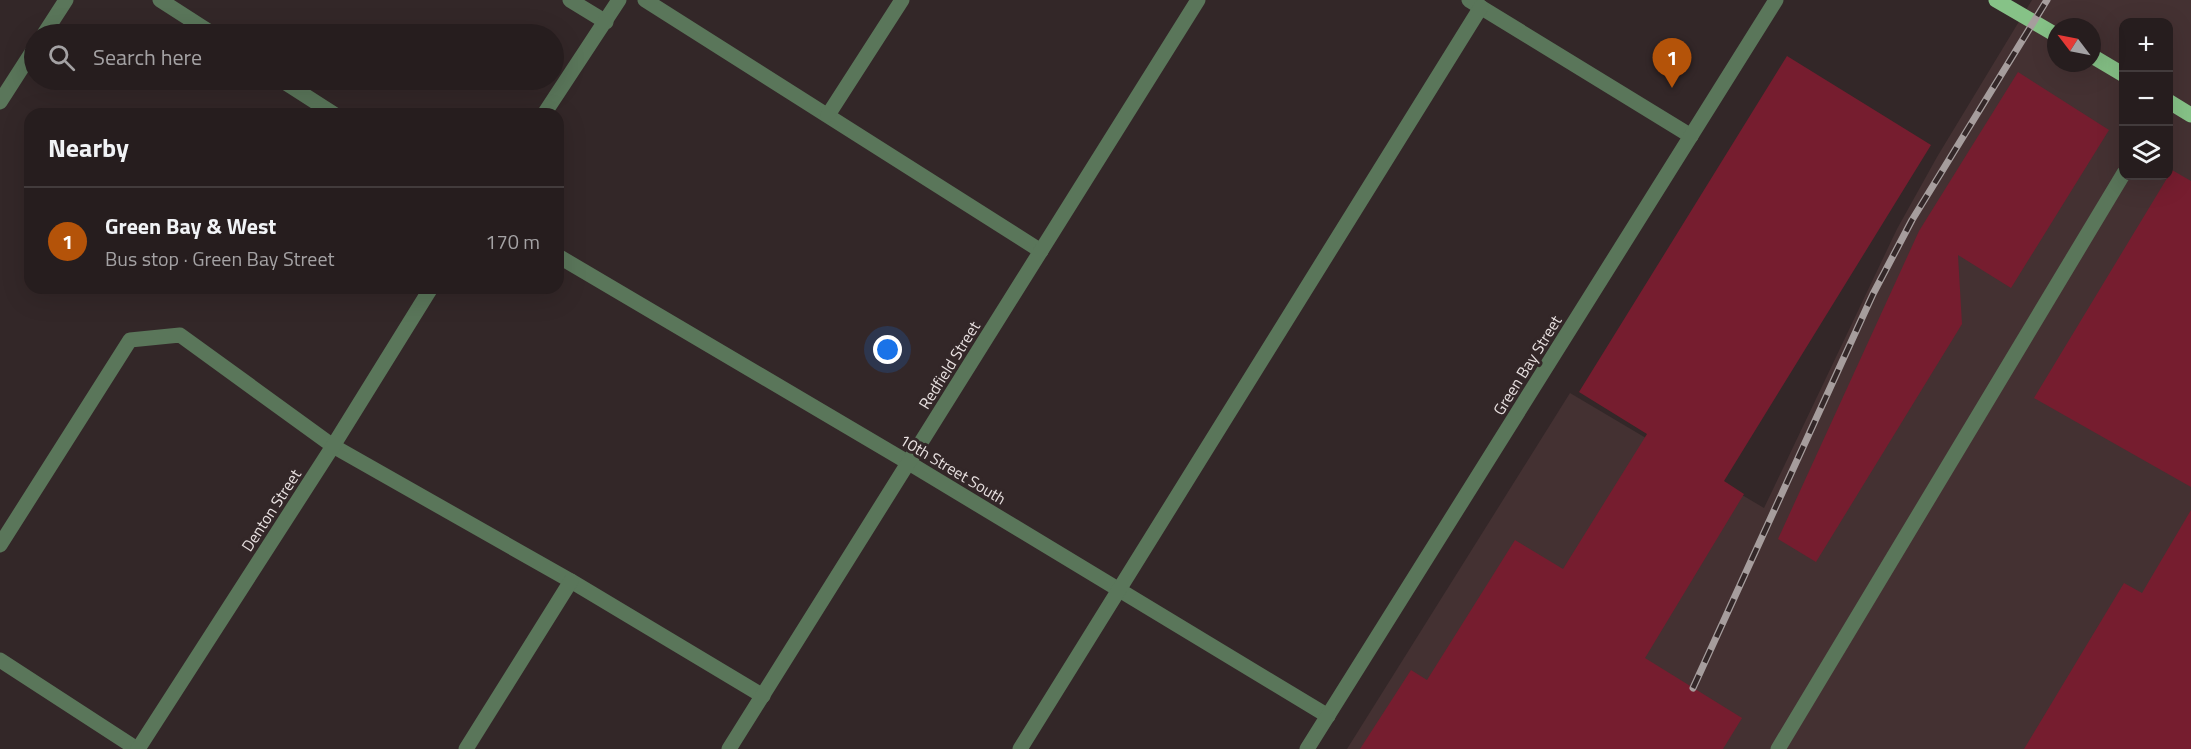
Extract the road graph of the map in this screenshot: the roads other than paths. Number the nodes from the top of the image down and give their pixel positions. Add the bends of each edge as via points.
1 (66, 0) edge
2 (160, 0) edge
3 (570, 0) edge
4 (619, 0) edge
5 (645, 0) edge
6 (902, 0) edge
7 (1198, 0) edge
8 (1776, 0) edge
9 (1996, 0) edge
10 (1475, 4) edge
11 (606, 22) junction
12 (50, 24) edge
13 (197, 24) edge
14 (2047, 30) edge
15 (2101, 62) edge
16 (24, 65) edge
17 (2119, 72) edge
18 (564, 84) edge
19 (297, 90) edge
20 (560, 90) edge
21 (0, 102) edge
22 (2173, 104) edge
23 (325, 108) edge
24 (548, 108) edge
25 (828, 115) junction
26 (2191, 115) edge
27 (1691, 136) junction
28 (2120, 180) edge
29 (1041, 251) junction
30 (564, 260) edge
31 (427, 294) edge
32 (333, 446) junction
33 (909, 463) junction
34 (0, 545) edge
35 (571, 581) junction
36 (1119, 590) junction
37 (0, 660) edge
38 (763, 696) junction
39 (1328, 716) junction
40 (138, 749) edge
41 (466, 749) edge
42 (729, 749) edge
43 (1020, 749) edge
44 (1307, 749) edge
45 (1778, 749) edge

1 - 12 street
2 - 13 street
3 - 11 street
4 - 11 street
5 - 25 street
6 - 25 street
7 - 29 street, Redfield Street
8 - 27 street, Green Bay Street
9 - 14 main road
10 - 27 street
10 - 36 street
11 - 18 street
15 - 17 main road
16 - 21 street
19 - 23 street
20 - 24 street
22 - 26 main road
25 - 29 street
27 - 39 street, Green Bay Street
28 - 45 street
29 - 33 street, Redfield Street
30 - 33 street, 10th Street South
31 - 32 street, Denton Street
32 - 34 street via 180,335 130,340
32 - 35 street
32 - 40 street, Denton Street
33 - 36 street, 10th Street South
33 - 38 street, Redfield Street
35 - 38 street
35 - 41 street
36 - 39 street, 10th Street South
36 - 43 street
37 - 40 street
38 - 42 street, Redfield Street
39 - 44 street, Green Bay Street

